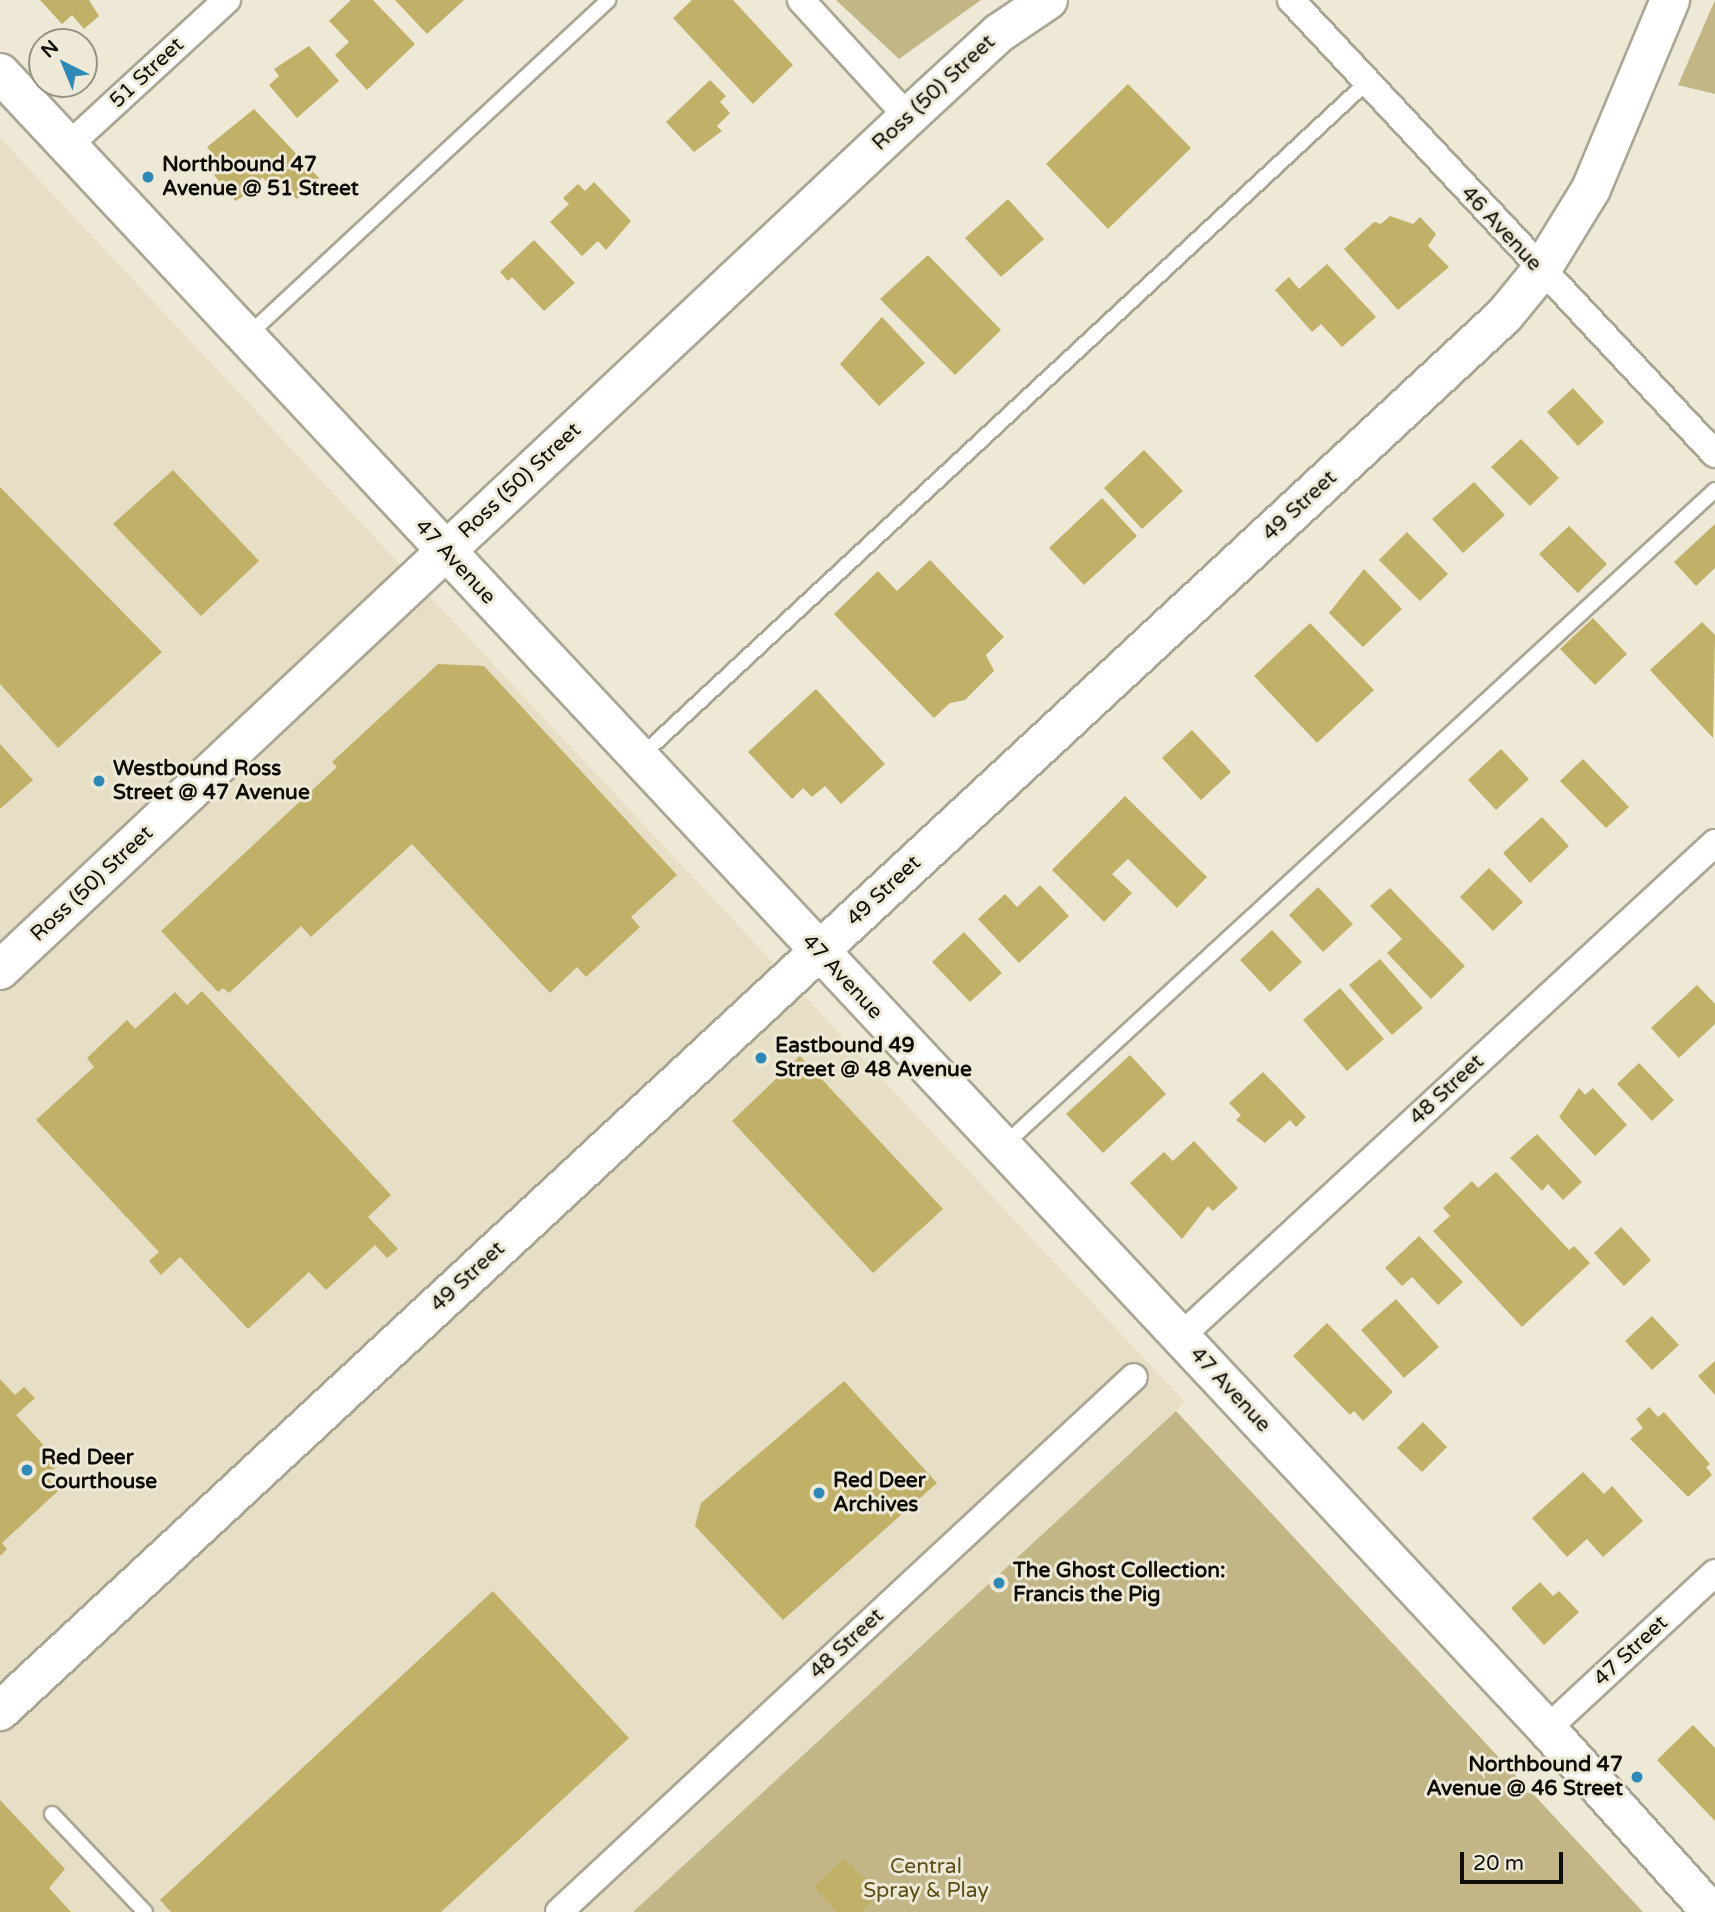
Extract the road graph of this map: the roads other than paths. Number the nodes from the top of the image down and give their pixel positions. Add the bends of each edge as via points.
1 (227, 0) edge
2 (608, 0) edge
3 (801, 0) edge
4 (1048, 0) edge
5 (1291, 0) edge
6 (1670, 0) edge
7 (0, 73) edge
8 (1366, 83) junction
9 (908, 117) junction
10 (68, 146) junction
11 (1540, 272) junction
12 (246, 337) junction
13 (1715, 454) edge
14 (1715, 490) edge
15 (445, 552) junction
16 (639, 758) junction
17 (1715, 843) edge
18 (819, 952) junction
19 (0, 970) edge
20 (1001, 1147) junction
21 (1180, 1337) junction
22 (1134, 1377) dead end
23 (1715, 1573) edge
24 (0, 1711) edge
25 (1547, 1729) junction
26 (52, 1814) dead end
27 (145, 1912) edge
28 (559, 1912) edge
29 (1711, 1912) edge

1 - 10 street, 51 Street
2 - 12 lane
3 - 9 street
4 - 9 main road, Ross (50) Street via 999,33
5 - 8 street, 46 Avenue
6 - 11 main road, 49 Street via 1591,189
7 - 10 main road, 47 Avenue
8 - 11 street, 46 Avenue
8 - 16 lane
9 - 15 main road, Ross (50) Street
10 - 12 main road, 47 Avenue
11 - 13 street, 46 Avenue
11 - 18 main road, 49 Street via 1468,351
12 - 15 main road, 47 Avenue
14 - 20 lane
15 - 16 main road, 47 Avenue
15 - 19 main road, Ross (50) Street
16 - 18 main road, 47 Avenue
17 - 21 street, 48 Street
18 - 20 main road, 47 Avenue
18 - 24 main road, 49 Street
20 - 21 main road, 47 Avenue
21 - 25 main road, 47 Avenue
22 - 28 street, 48 Street
23 - 25 street, 47 Street
25 - 29 main road, 47 Avenue
26 - 27 lane

